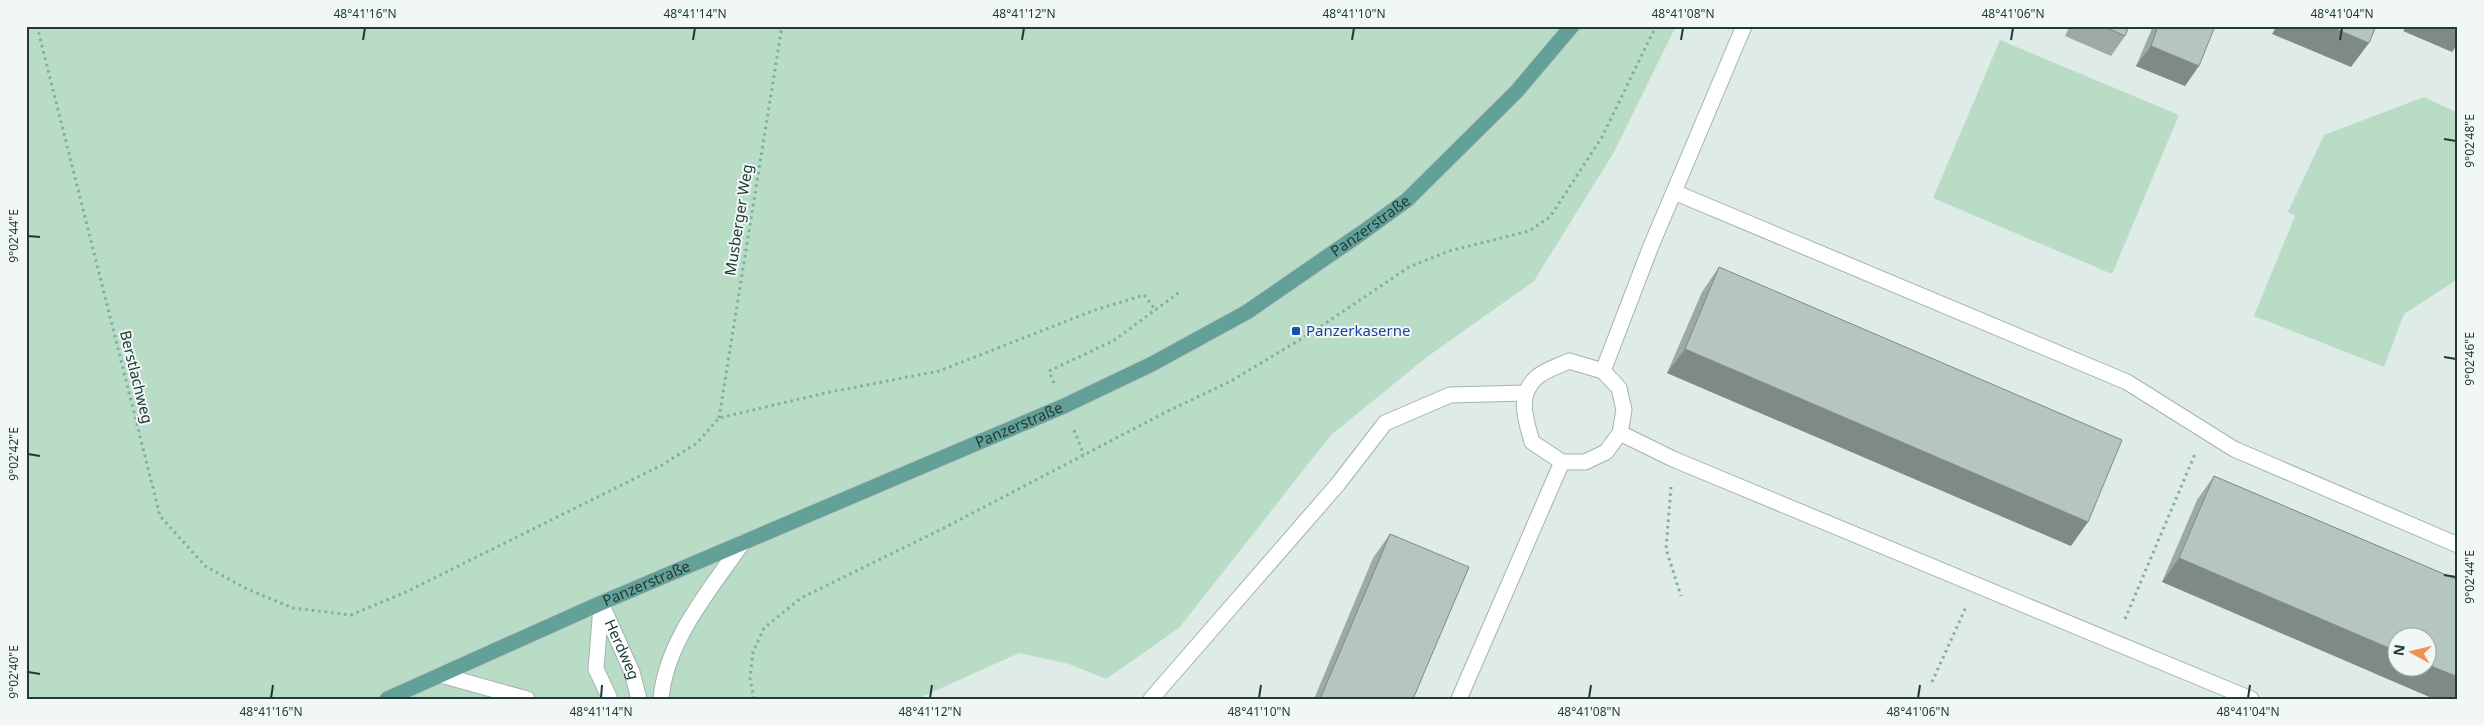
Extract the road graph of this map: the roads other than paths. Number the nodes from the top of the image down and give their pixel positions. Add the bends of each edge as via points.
1 (1572, 26) edge
2 (1744, 26) edge
3 (1674, 192) junction
4 (1603, 371) junction
5 (1525, 394) junction
6 (1620, 433) junction
7 (1562, 462) junction
8 (744, 542) junction
9 (2458, 545) edge
10 (602, 603) junction
11 (441, 675) junction
12 (387, 699) edge
13 (527, 699) edge
14 (610, 699) edge
15 (639, 699) edge
16 (661, 699) edge
17 (1151, 699) edge
18 (1459, 699) edge
19 (2251, 699) edge

1 - 8 main road, Panzerstraße via 1517,91 1406,200 1247,312 1152,364 1064,406
2 - 3 street
3 - 4 street
3 - 9 street via 2127,382 2234,449
4 - 5 street via 1569,361 1537,376
4 - 6 street via 1620,395 1624,410
5 - 7 street via 1522,409 1532,442
5 - 17 street via 1450,395 1385,423 1338,484
6 - 7 street via 1606,452 1585,462
6 - 19 street via 1673,459
7 - 18 street
8 - 10 main road, Panzerstraße
8 - 16 street via 684,629 662,681
10 - 11 main road, Panzerstraße
10 - 14 street via 596,668
10 - 15 street, Herdweg via 632,672
11 - 12 main road, Panzerstraße
11 - 13 street

